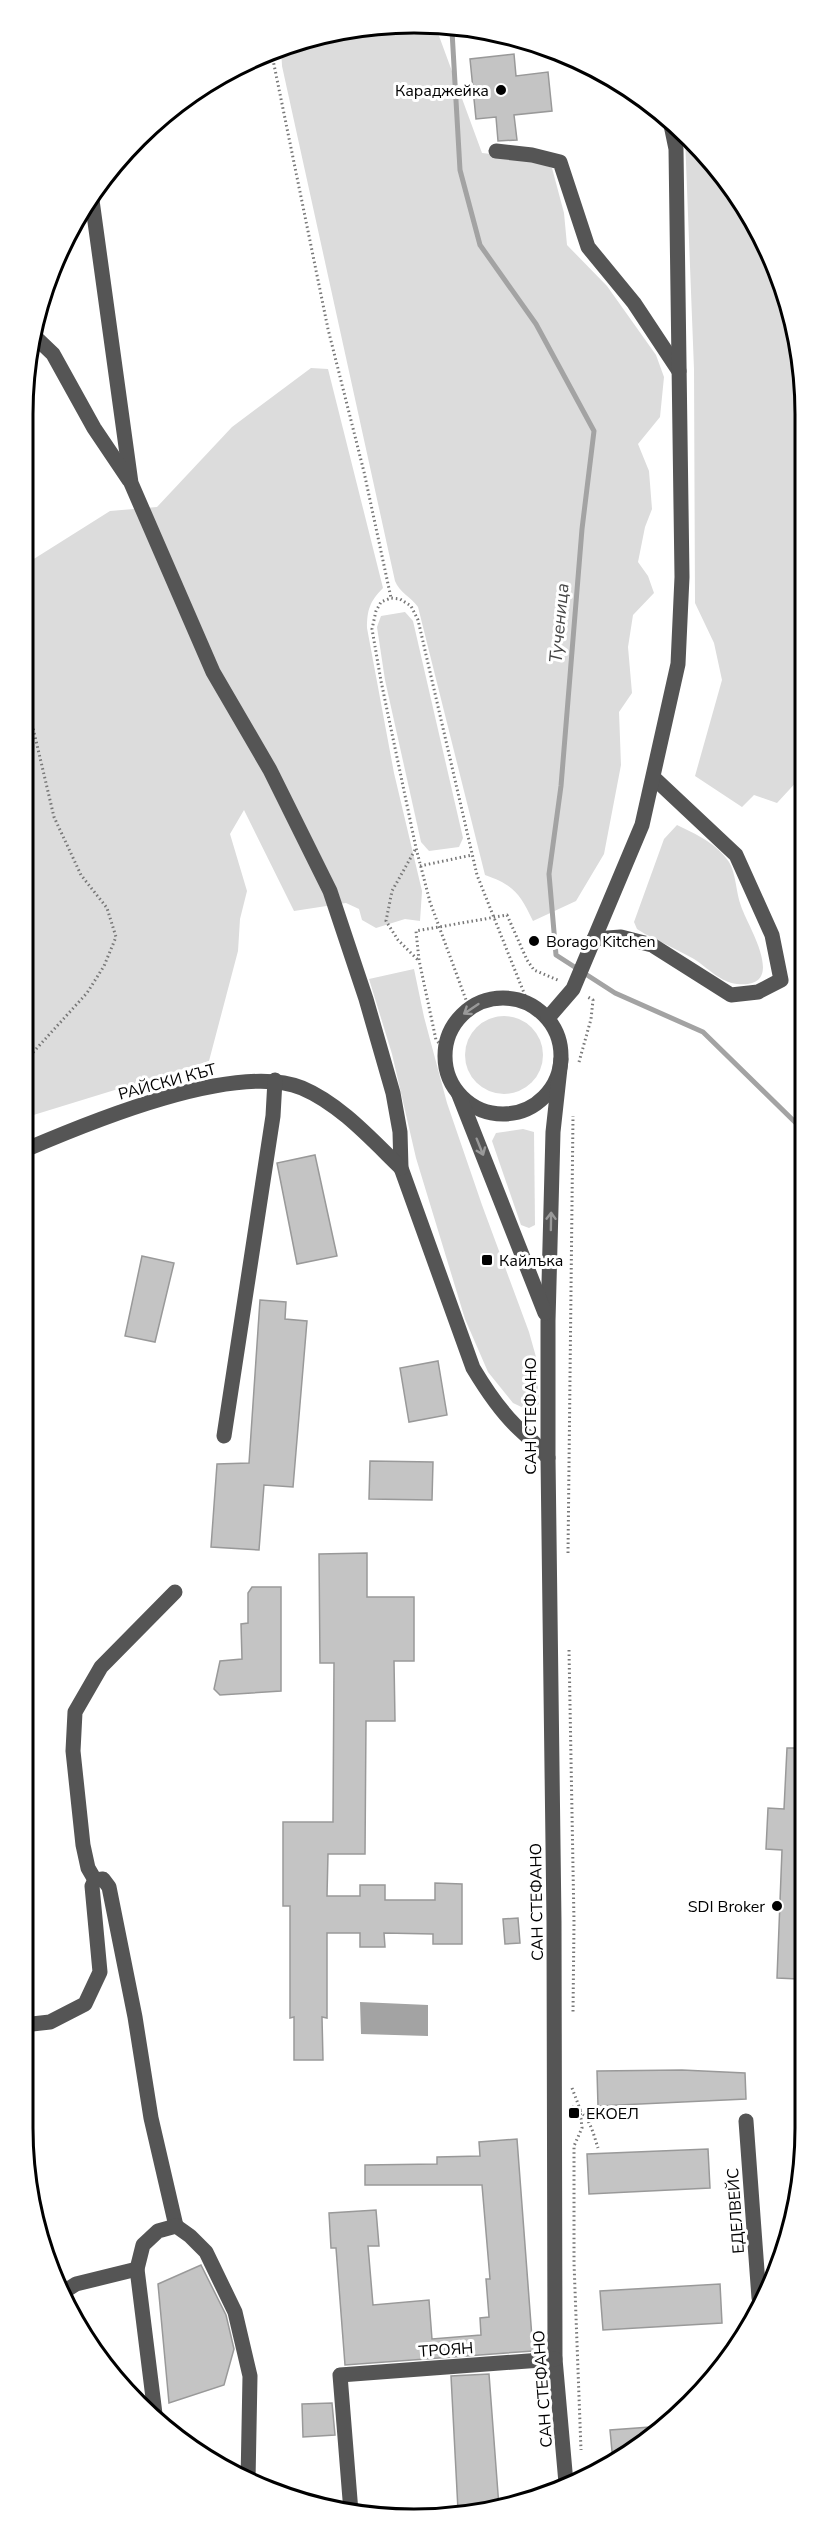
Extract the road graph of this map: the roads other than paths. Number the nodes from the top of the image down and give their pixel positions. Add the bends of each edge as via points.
1 (673, 136) edge
2 (496, 152) dead end
3 (93, 208) edge
4 (40, 341) edge
5 (679, 371) junction
6 (131, 483) junction
7 (654, 778) junction
8 (594, 939) junction
9 (548, 1018) junction
10 (561, 1059) junction
11 (275, 1080) junction
12 (458, 1093) junction
13 (33, 1146) edge
14 (401, 1168) junction
15 (548, 1321) junction
16 (224, 1436) dead end
17 (548, 1458) junction
18 (175, 1592) dead end
19 (95, 1880) junction
20 (33, 2024) edge
21 (746, 2121) dead end
22 (176, 2226) junction
23 (137, 2270) junction
24 (68, 2289) edge
25 (759, 2291) edge
26 (555, 2359) junction
27 (154, 2405) edge
28 (248, 2471) edge
29 (566, 2478) edge
30 (350, 2504) edge

1 - 5 street
2 - 5 street via 560,162 588,247 634,303
3 - 6 street
4 - 6 street via 53,354 94,428
5 - 7 street via 682,578 678,664
6 - 14 street via 213,672 270,770 330,891 393,1093
7 - 8 street via 642,825
7 - 8 street via 736,855 772,935 781,980 758,992 731,995 652,945 621,937
8 - 9 street via 575,986
9 - 10 street via 558,1037
9 -> 12 street via 514,998 483,1001 469,1008 449,1033 445,1048 445,1064
10 - 12 street via 550,1091 522,1111 487,1112
15 -> 10 street, САН СТЕФАНО via 553,1132
11 - 13 street, РАЙСКИ КЪТ via 225,1083 202,1089 100,1117
11 - 14 street, РАЙСКИ КЪТ via 302,1088 324,1101
11 - 16 street via 273,1116
12 -> 15 street, САН СТЕФАНО
14 - 17 street via 473,1368 495,1401
15 - 17 street, САН СТЕФАНО
17 - 26 street, САН СТЕФАНО
18 - 19 street via 101,1667 75,1712 73,1751 83,1845
19 - 20 street via 92,1886 100,1972 85,2004 50,2022
19 - 22 street via 103,1879 109,1887 151,2118
21 - 25 street, ЕДЕЛВЕЙС
22 - 23 street via 158,2231 143,2245
22 - 28 street via 206,2252 235,2312 250,2376
23 - 24 street
23 - 27 street
26 - 29 street, САН СТЕФАНО
26 - 30 street, ТРОЯН via 340,2376

